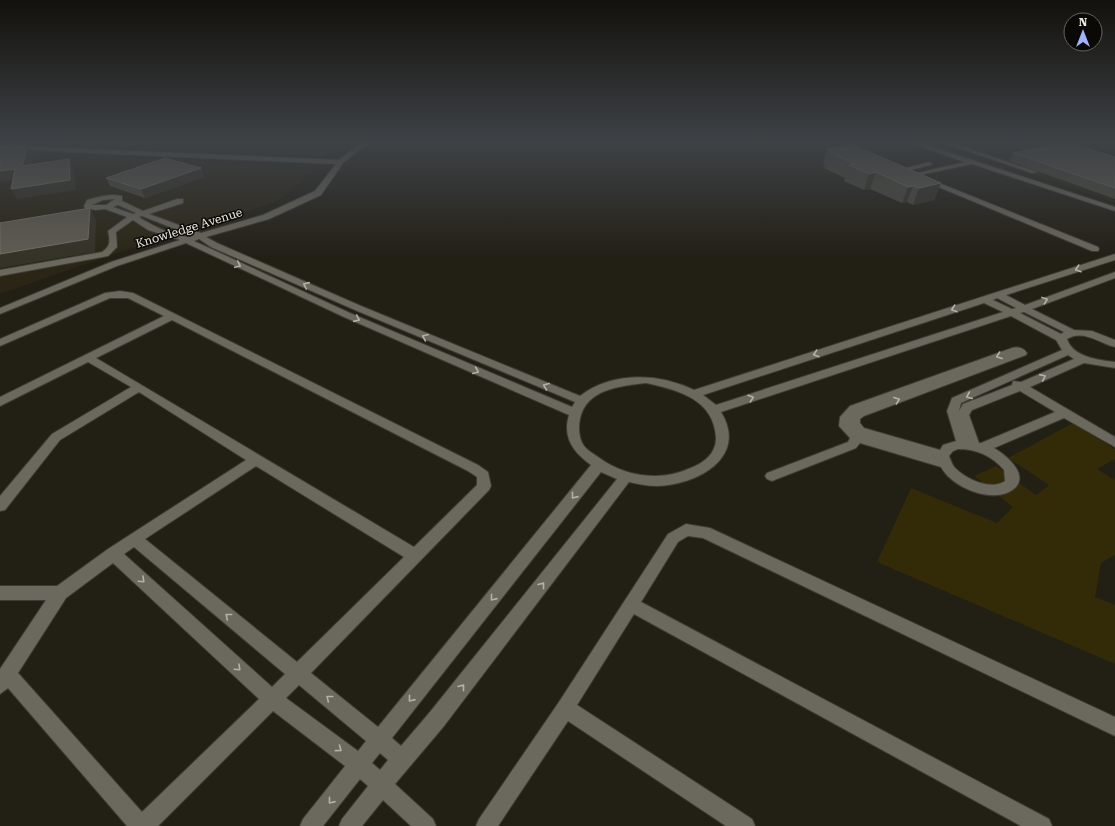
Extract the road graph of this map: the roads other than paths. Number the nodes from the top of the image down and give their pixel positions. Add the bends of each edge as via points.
1 (327, 181) edge
2 (929, 181) edge
3 (1030, 181) edge
4 (1065, 192) junction
5 (180, 201) dead end
6 (118, 202) junction
7 (105, 207) junction
8 (1115, 208) edge
9 (1115, 212) edge
10 (143, 214) junction
11 (133, 217) junction
12 (200, 236) junction
13 (185, 241) junction
14 (1095, 249) dead end
15 (1115, 257) edge
16 (0, 273) edge
17 (1115, 275) edge
18 (998, 295) junction
19 (984, 299) junction
20 (1023, 308) junction
21 (0, 311) edge
22 (1011, 313) junction
23 (172, 316) junction
24 (880, 333) junction
25 (1073, 333) junction
26 (1061, 338) junction
27 (0, 343) edge
28 (1115, 344) edge
29 (840, 346) junction
30 (902, 347) junction
31 (1068, 351) junction
32 (88, 358) junction
33 (1083, 359) junction
34 (860, 361) junction
35 (1115, 365) edge
36 (1009, 379) junction
37 (1021, 386) junction
38 (139, 387) junction
39 (694, 394) junction
40 (582, 401) junction
41 (0, 402) edge
42 (714, 410) junction
43 (574, 413) junction
44 (1065, 413) junction
45 (857, 438) junction
46 (1115, 443) edge
47 (973, 446) junction
48 (256, 460) junction
49 (944, 460) junction
50 (598, 466) junction
51 (772, 476) dead end
52 (625, 478) junction
53 (0, 506) edge
54 (134, 539) junction
55 (113, 553) junction
56 (416, 556) junction
57 (60, 592) junction
58 (0, 593) edge
59 (632, 605) junction
60 (299, 674) junction
61 (4, 680) edge
62 (272, 699) junction
63 (565, 708) junction
64 (1115, 727) edge
65 (380, 739) junction
66 (402, 759) junction
67 (360, 765) junction
68 (382, 784) junction
69 (142, 826) edge
70 (310, 826) edge
71 (349, 826) edge
72 (426, 826) edge
73 (486, 826) edge
74 (745, 826) edge
75 (1042, 826) edge

1 - 12 street, Knowledge Avenue via 318,193 266,217
2 - 14 street
3 - 4 street
4 - 8 street
4 - 9 street
5 - 10 street
6 - 7 street
6 - 7 street via 118,198 107,197 88,204 94,208
6 - 10 street
7 - 11 street
10 - 11 street
10 - 12 street
11 - 13 street via 151,228
11 - 16 street via 112,231 114,245 106,254
12 - 13 street, Knowledge Avenue
40 -> 12 street via 358,308
13 - 21 street, Knowledge Avenue via 114,264
13 -> 43 street via 347,315
15 -> 18 street
20 -> 17 street
18 - 19 street
18 - 20 street
19 - 22 street
19 -> 24 street
20 - 22 street
20 - 25 street
22 - 26 street
22 - 30 street
23 - 27 street via 130,295 108,295
23 - 32 street
23 - 56 street via 483,475 484,486
24 - 29 street
24 - 30 street
25 - 26 street via 1065,334
25 - 28 street via 1096,336
26 - 31 street via 1061,344
29 - 34 street
29 -> 39 street
30 - 34 street
31 - 33 street
31 - 36 street
32 - 38 street
32 - 41 street
33 - 35 street
37 -> 33 street
42 -> 34 street
36 - 37 street
36 -> 47 street via 956,401 952,411
37 - 44 street
37 - 47 street via 967,407 963,415
38 - 48 street
38 - 53 street via 56,437
39 - 40 street via 671,384 646,380 621,382 599,389
39 - 42 street
40 - 43 street
42 - 52 street via 723,429 722,448 709,465 686,477 657,482
43 - 50 street via 572,431 580,449
44 - 46 street
44 - 47 street
45 - 49 street
49 -> 45 street via 860,431 854,424 854,418 860,413 1022,353 1016,350 854,409 846,416 845,426
45 - 51 street via 852,445
47 - 49 street via 948,448
47 - 49 street via 995,454 1008,466 1013,479 1009,485 1000,489 975,486 961,480 950,471
48 - 54 street
48 - 56 street
50 - 52 street
50 -> 65 street
66 -> 52 street via 437,719
54 - 55 street
60 -> 54 street
55 - 57 street
55 -> 62 street
56 - 60 street
57 - 58 street
57 - 61 street
59 - 63 street
59 - 64 street via 673,538 686,530 704,532
59 - 75 street
60 - 62 street
65 -> 60 street
61 - 69 street
62 -> 67 street
62 - 69 street
63 - 73 street
63 - 74 street
65 - 66 street
65 - 67 street
66 - 68 street
67 - 68 street
67 -> 70 street
68 - 71 street
68 - 72 street

